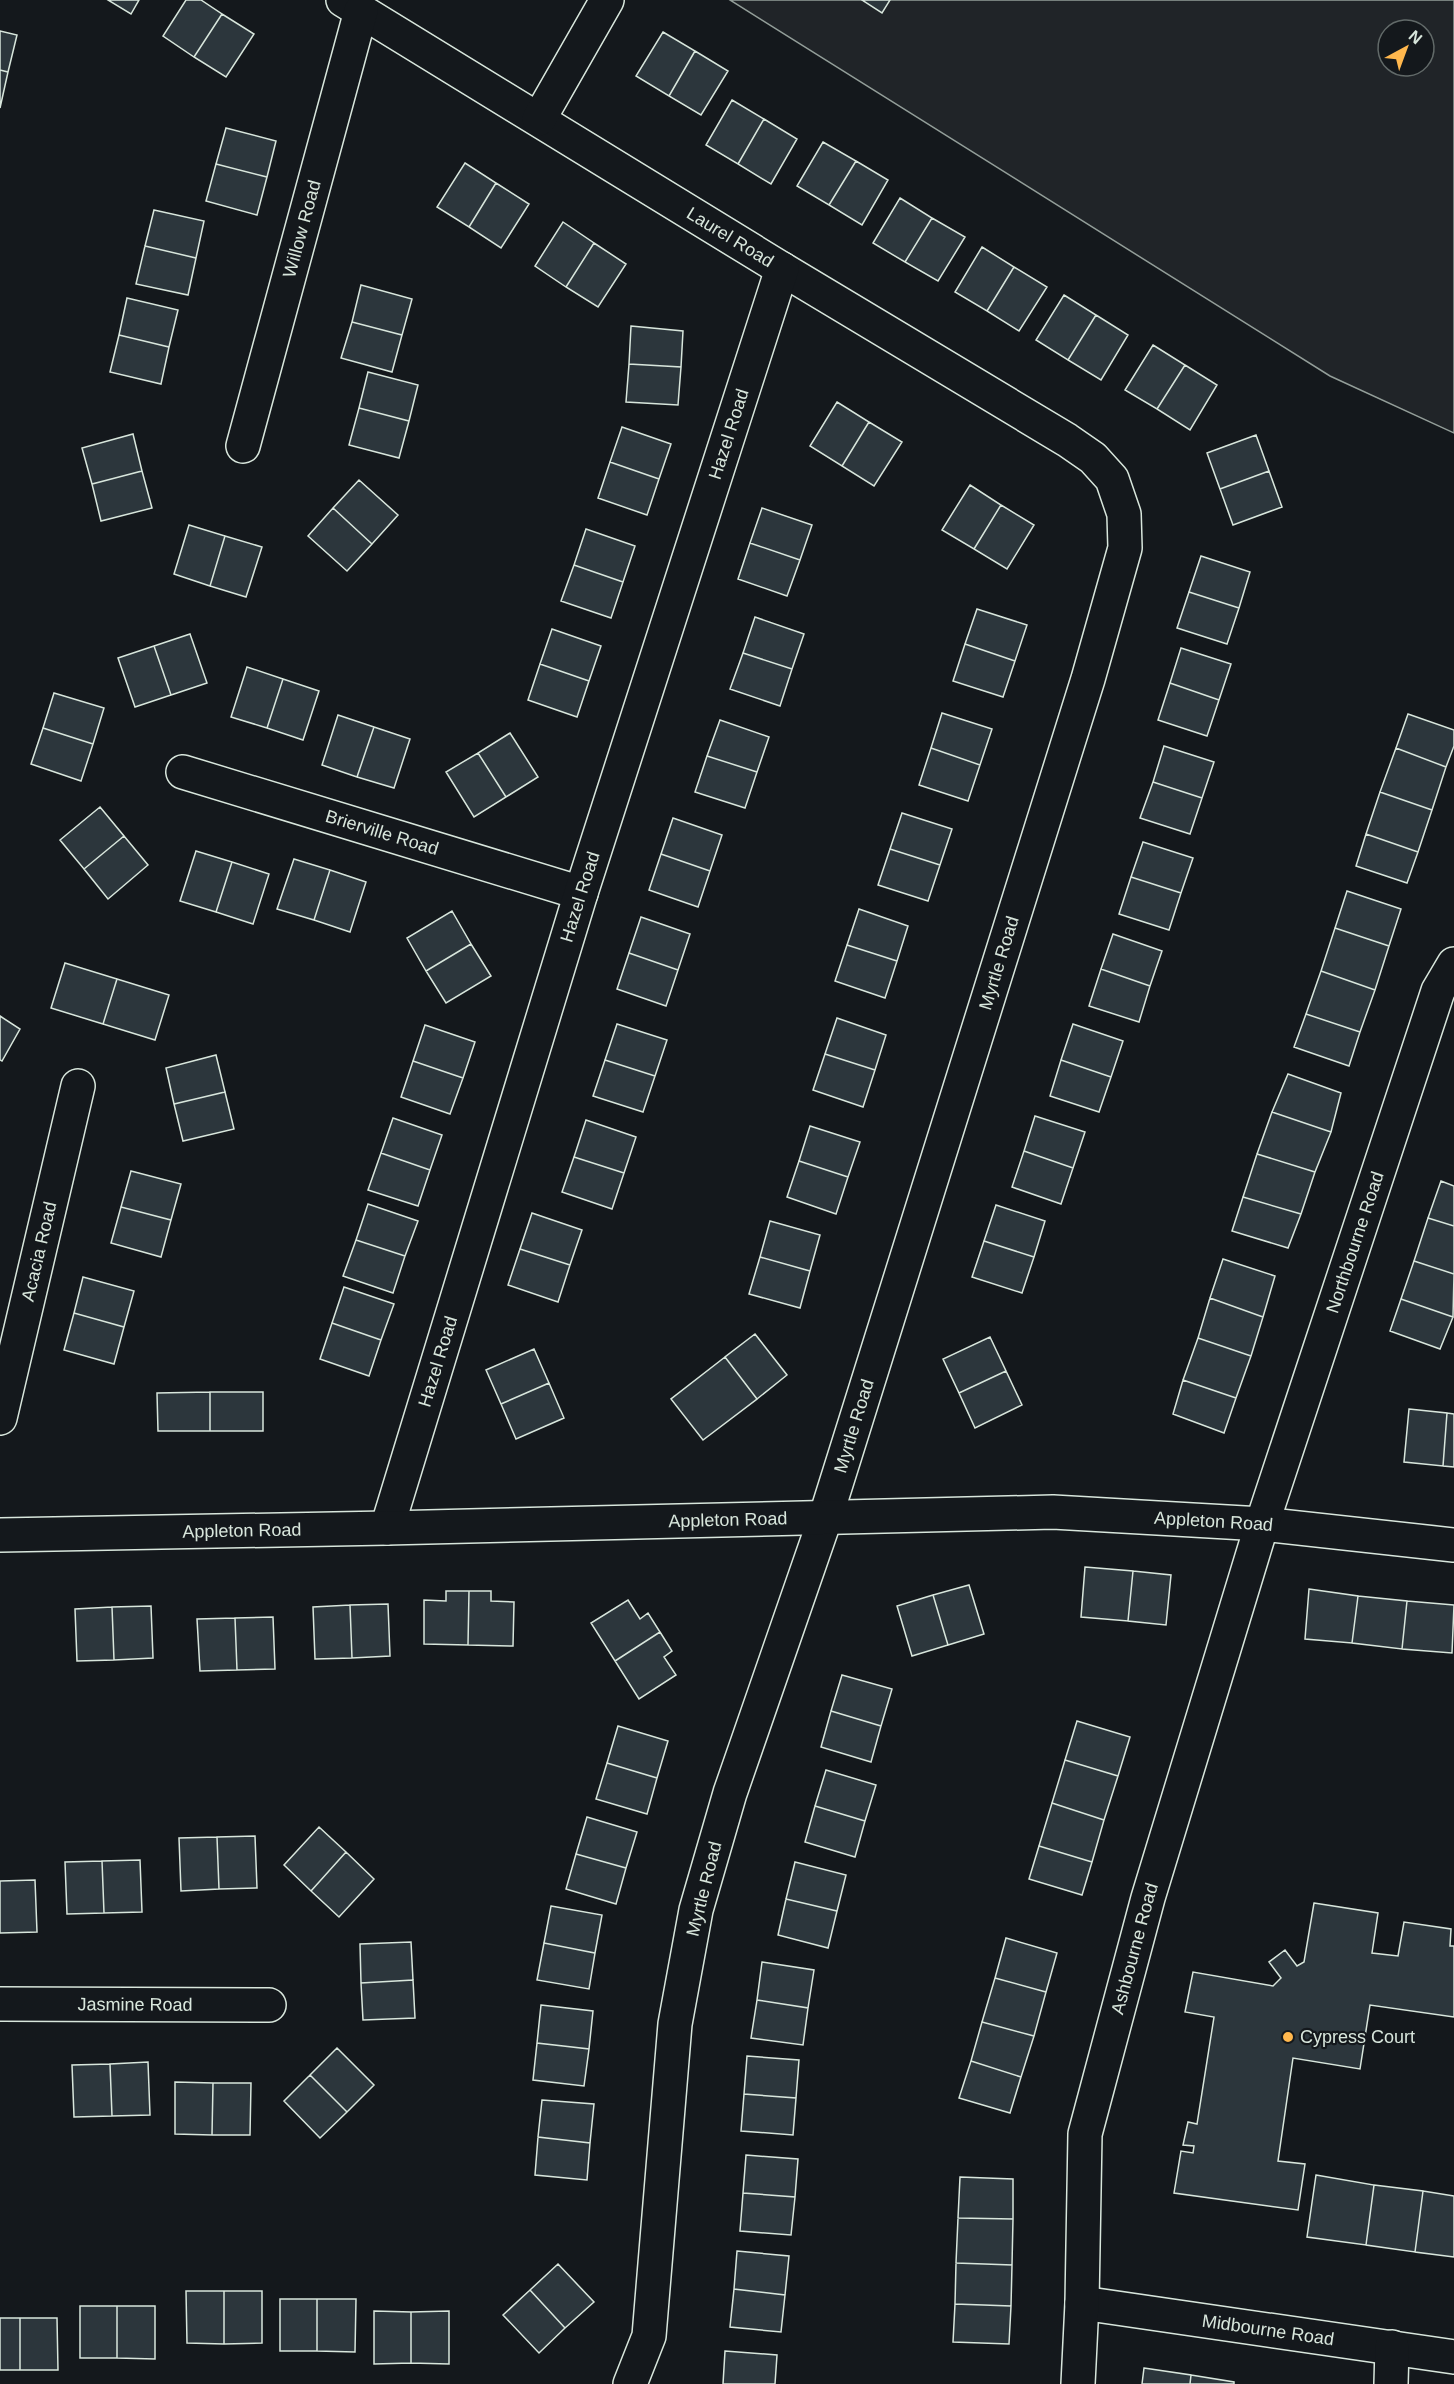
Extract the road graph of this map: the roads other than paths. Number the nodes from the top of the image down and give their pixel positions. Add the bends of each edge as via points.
1 (607, 0) edge
2 (352, 5) edge
3 (539, 119) junction
4 (782, 269) junction
5 (243, 446) dead end
6 (1112, 480) joint
7 (183, 772) dead end
8 (581, 893) junction
9 (1454, 964) edge
10 (78, 1086) dead end
11 (0, 1418) edge
12 (825, 1518) junction
13 (1262, 1524) junction
14 (387, 1528) junction
15 (0, 1535) edge
16 (1454, 1545) edge
17 (0, 2004) edge
18 (269, 2006) dead end
19 (1083, 2303) junction
20 (1392, 2347) junction
21 (1454, 2357) edge
22 (630, 2384) edge
23 (1078, 2384) edge
24 (1391, 2384) edge

1 - 3 street
2 - 3 street, Laurel Road
2 - 5 street, Willow Road
3 - 4 street, Laurel Road
4 - 6 street, Laurel Road via 1067,440 1093,458
4 - 8 street, Hazel Road
6 - 12 street, Myrtle Road via 1124,514 1122,559 1088,679
7 - 8 street, Brierville Road
8 - 14 street, Hazel Road
9 - 13 street, Northbourne Road via 1438,991
10 - 11 street, Acacia Road
12 - 13 street, Appleton Road via 1053,1512
12 - 14 street, Appleton Road
12 - 22 street, Myrtle Road via 730,1793 696,1910 675,2025 649,2336
13 - 16 street, Appleton Road
13 - 19 street, Ashbourne Road via 1148,1898 1085,2134
14 - 15 street, Appleton Road
17 - 18 street, Jasmine Road
19 - 20 street, Midbourne Road
19 - 23 street, Ashbourne Road
20 - 21 street, Midbourne Road
20 - 24 street

